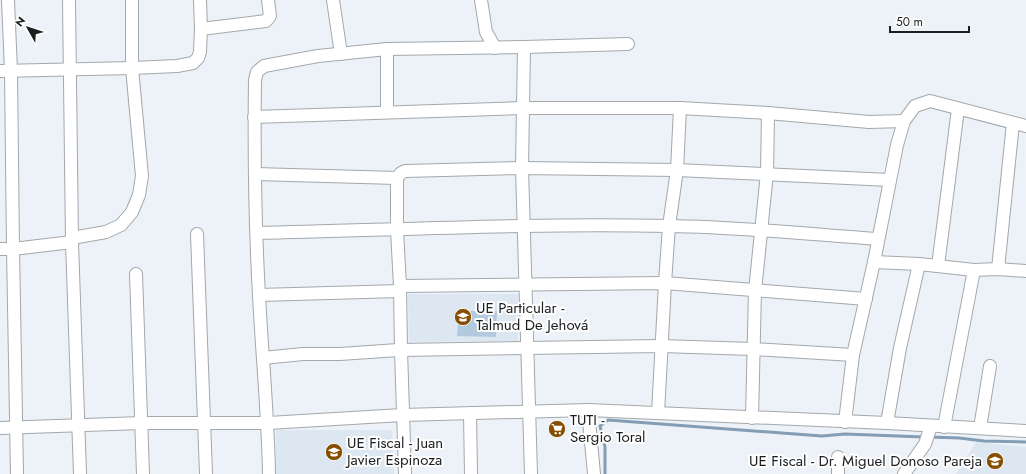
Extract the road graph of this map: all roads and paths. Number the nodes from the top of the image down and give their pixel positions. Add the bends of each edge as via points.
1 (8, 0) edge
2 (69, 0) edge
3 (132, 0) edge
4 (200, 0) edge
5 (268, 0) edge
6 (333, 0) edge
7 (481, 0) edge
8 (202, 29) junction
9 (628, 44) dead end
10 (524, 47) junction
11 (495, 48) junction
12 (387, 49) junction
13 (341, 54) junction
14 (132, 68) junction
15 (70, 70) junction
16 (5, 71) edge
17 (522, 108) junction
18 (680, 108) junction
19 (958, 109) junction
20 (387, 112) junction
21 (768, 113) junction
22 (254, 117) junction
23 (904, 121) junction
24 (1013, 123) junction
25 (1026, 126) edge
26 (522, 168) junction
27 (677, 170) junction
28 (767, 173) junction
29 (255, 174) junction
30 (397, 178) junction
31 (890, 180) junction
32 (524, 226) junction
33 (669, 226) junction
34 (761, 229) junction
35 (397, 230) junction
36 (257, 232) junction
37 (197, 234) dead end
38 (72, 240) junction
39 (878, 240) junction
40 (0, 249) edge
41 (13, 249) junction
42 (874, 262) junction
43 (919, 264) junction
44 (938, 266) junction
45 (998, 269) junction
46 (974, 270) junction
47 (1026, 271) edge
48 (136, 274) dead end
49 (665, 283) junction
50 (526, 286) junction
51 (400, 288) junction
52 (755, 291) junction
53 (259, 295) junction
54 (866, 299) junction
55 (661, 346) junction
56 (528, 349) junction
57 (753, 349) junction
58 (400, 350) junction
59 (853, 355) junction
60 (263, 358) junction
61 (990, 366) dead end
62 (588, 410) junction
63 (528, 411) junction
64 (470, 413) junction
65 (658, 413) junction
66 (402, 414) junction
67 (752, 418) junction
68 (845, 422) junction
69 (142, 423) junction
70 (268, 423) junction
71 (887, 423) junction
72 (204, 424) junction
73 (79, 425) junction
74 (931, 426) junction
75 (944, 427) junction
76 (0, 428) edge
77 (17, 428) junction
78 (980, 428) junction
79 (1026, 431) edge
80 (838, 457) dead end
81 (17, 474) edge
82 (80, 474) edge
83 (143, 474) edge
84 (206, 474) edge
85 (269, 474) edge
86 (405, 474) edge
87 (471, 474) edge
88 (531, 474) edge
89 (594, 474) edge
90 (838, 474) edge
91 (904, 474) edge

1 - 16 street
2 - 15 street
3 - 14 street
4 - 8 street
5 - 8 street via 270,16 266,21
6 - 13 street
7 - 11 street via 486,32
8 - 14 street via 200,52 193,63
9 - 10 street
10 - 11 street
10 - 17 street
11 - 12 street
12 - 13 street
12 - 20 street
13 - 22 street via 264,66 257,72 255,80
14 - 15 street
14 - 38 street via 142,176 139,195 132,212 120,225 106,232
15 - 16 street
15 - 38 street
16 - 41 street
17 - 18 street
17 - 20 street
17 - 26 street
18 - 21 street
18 - 27 street
19 - 23 street via 930,101 915,106
19 - 24 street
19 - 44 street
20 - 22 street
21 - 23 street via 869,122
21 - 28 street
22 - 29 street
23 - 31 street
24 - 25 street
24 - 45 street
26 - 27 street
26 - 30 street via 405,171
26 - 32 street
27 - 28 street
27 - 33 street
28 - 31 street
28 - 34 street
29 - 30 street
29 - 36 street
30 - 35 street
31 - 39 street
32 - 33 street
32 - 35 street
32 - 50 street
33 - 34 street
33 - 49 street
34 - 39 street
34 - 52 street
35 - 36 street
35 - 51 street
36 - 53 street
37 - 72 street
38 - 41 street
38 - 73 street
39 - 42 street
40 - 41 street
41 - 77 street
42 - 43 street
42 - 54 street
43 - 44 street
43 - 71 street via 900,348
44 - 46 street
45 - 46 street
45 - 47 street
46 - 75 street
48 - 69 street
49 - 50 street
49 - 52 street
49 - 55 street
50 - 51 street
50 - 56 street
51 - 53 street
51 - 58 street
52 - 54 street
52 - 57 street
53 - 60 street
54 - 59 street
55 - 56 street
55 - 57 street
55 - 65 street
56 - 58 street
56 - 63 street
57 - 59 street
57 - 67 street
58 - 60 street
58 - 66 street
59 - 68 street
60 - 70 street
61 - 78 street
62 - 63 street
62 - 65 street
62 - 89 street
63 - 64 street
63 - 88 street
64 - 66 street
64 - 87 street
65 - 67 street
66 - 70 street
66 - 86 street
67 - 68 street
68 - 71 street
69 - 72 street
69 - 73 street
69 - 83 street
70 - 72 street
70 - 85 street
71 - 74 street
72 - 84 street
73 - 77 street
73 - 82 street
74 - 75 street
74 - 91 street via 925,444
75 - 78 street
76 - 77 street
77 - 81 street
78 - 79 street
80 - 90 street

